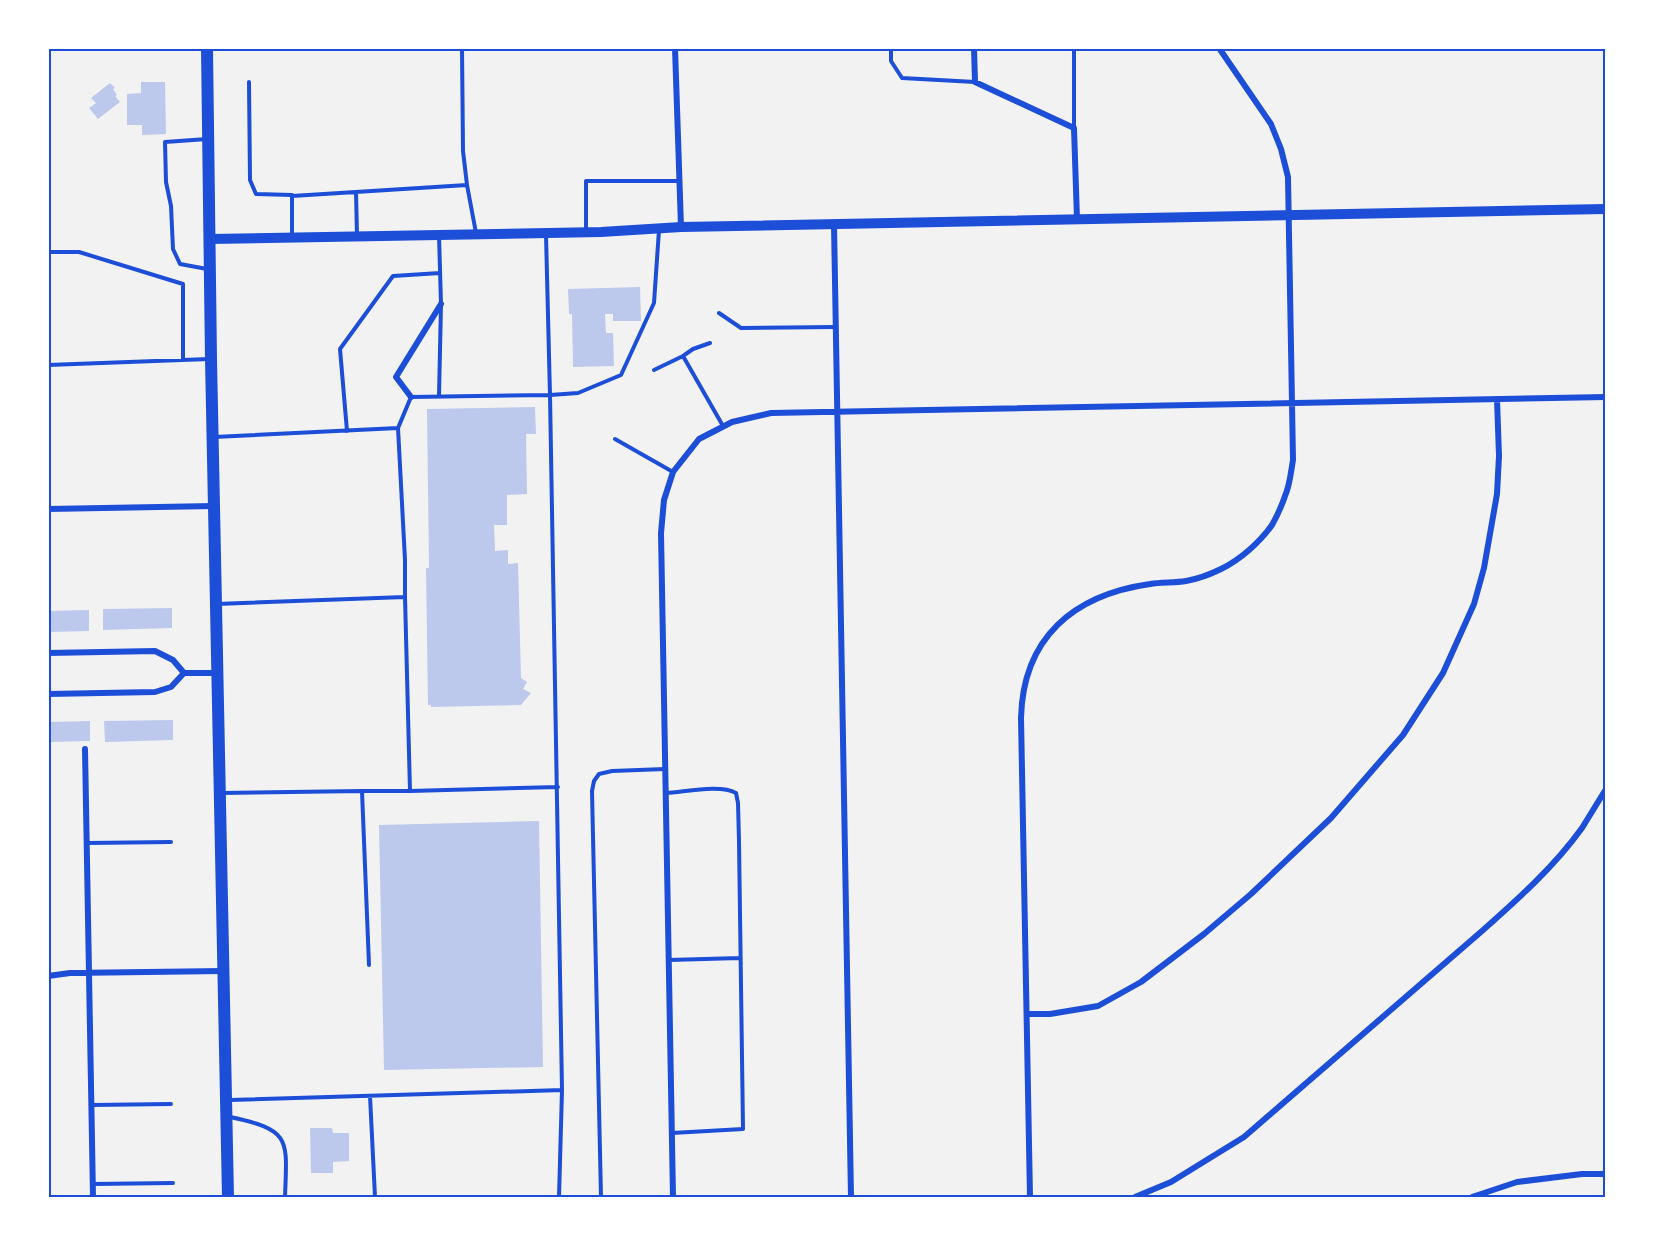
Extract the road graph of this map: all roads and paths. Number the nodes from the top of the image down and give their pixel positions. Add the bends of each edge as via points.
1 (207, 48) edge
2 (462, 48) edge
3 (675, 48) edge
4 (891, 48) edge
5 (974, 48) edge
6 (1074, 48) edge
7 (1219, 48) edge
8 (249, 82) dead end
9 (975, 82) junction
10 (1074, 128) junction
11 (208, 139) junction
12 (680, 181) junction
13 (467, 185) junction
14 (356, 192) junction
15 (292, 196) junction
16 (1606, 209) edge
17 (1289, 215) junction
18 (1077, 219) junction
19 (834, 224) junction
20 (681, 227) junction
21 (660, 228) junction
22 (546, 232) junction
23 (586, 232) junction
24 (439, 234) junction
25 (476, 234) junction
26 (357, 236) junction
27 (292, 238) junction
28 (210, 239) junction
29 (48, 252) edge
30 (210, 270) junction
31 (440, 273) junction
32 (441, 304) junction
33 (719, 313) dead end
34 (836, 327) junction
35 (710, 343) dead end
36 (683, 356) junction
37 (211, 359) junction
38 (183, 360) junction
39 (48, 365) edge
40 (654, 370) dead end
41 (550, 395) junction
42 (439, 396) junction
43 (411, 397) junction
44 (1606, 397) edge
45 (1497, 399) junction
46 (1293, 403) junction
47 (837, 411) junction
48 (723, 427) junction
49 (398, 428) junction
50 (347, 431) junction
51 (213, 437) junction
52 (615, 439) dead end
53 (673, 472) junction
54 (214, 506) junction
55 (48, 509) edge
56 (405, 597) junction
57 (216, 604) junction
58 (48, 653) edge
59 (218, 672) junction
60 (184, 673) junction
61 (48, 694) edge
62 (85, 749) dead end
63 (666, 769) junction
64 (558, 787) junction
65 (1606, 789) edge
66 (363, 791) junction
67 (410, 792) junction
68 (220, 793) junction
69 (666, 793) junction
70 (171, 842) dead end
71 (86, 843) junction
72 (741, 958) junction
73 (669, 960) junction
74 (369, 965) dead end
75 (223, 970) junction
76 (88, 973) junction
77 (48, 976) edge
78 (1027, 1014) junction
79 (562, 1090) junction
80 (370, 1096) junction
81 (226, 1101) junction
82 (171, 1104) dead end
83 (91, 1105) junction
84 (226, 1116) junction
85 (672, 1132) junction
86 (1606, 1174) edge
87 (173, 1183) dead end
88 (93, 1184) junction
89 (93, 1197) edge
90 (228, 1197) edge
91 (285, 1197) edge
92 (375, 1197) edge
93 (560, 1197) edge
94 (601, 1197) edge
95 (674, 1197) edge
96 (851, 1197) edge
97 (1030, 1197) edge
98 (1135, 1197) edge
99 (1472, 1197) edge

1 - 11 main road
2 - 13 lane
3 - 12 street
4 - 9 lane via 891,61 902,78
5 - 9 street
6 - 10 lane
7 - 17 street via 1271,124 1288,177
8 - 15 lane via 250,180 256,194
9 - 10 street
10 - 18 street
11 - 28 main road
11 - 30 lane via 165,142 173,249 180,264
12 - 20 street
12 - 23 lane via 586,181
13 - 14 lane
13 - 25 lane
14 - 15 lane
14 - 26 lane
15 - 27 lane
16 - 17 street
17 - 18 street
17 - 46 street
18 - 19 street
19 - 20 street
19 - 34 street
20 - 21 street
21 - 23 street
21 - 41 lane via 654,303 621,375 578,393
22 - 23 street
22 - 25 street
22 - 41 lane
24 - 25 street
24 - 26 street
24 - 31 lane
26 - 27 street
27 - 28 street
28 - 30 main road
29 - 38 lane via 79,252 183,284
30 - 37 main road
31 - 32 lane
31 - 50 lane via 393,276 340,349
32 - 42 lane
32 - 43 street via 396,377
33 - 34 lane via 741,328
34 - 47 street
35 - 36 lane
36 - 40 lane
36 - 48 lane
37 - 38 lane
37 - 51 main road
38 - 39 lane
41 - 42 lane
41 - 64 lane
42 - 43 lane
43 - 49 lane
44 - 45 street
45 - 46 street
45 - 78 street via 1497,494 1474,604 1443,673 1403,735 1331,818 1251,894 1141,982 1098,1006
46 - 47 street
46 - 78 street via 1293,460 1286,494 1272,524 1250,550 1221,569 1188,581 1115,591 1085,603 1057,625 1030,668 1021,700
47 - 48 street via 771,413
47 - 96 street
48 - 53 street via 699,439
49 - 50 lane
49 - 56 lane
50 - 51 lane
51 - 54 main road
52 - 53 lane
53 - 63 street via 664,500 661,533
54 - 55 street
54 - 57 main road
56 - 57 lane
56 - 67 lane
57 - 59 main road
58 - 60 street via 155,651 173,660
59 - 60 street
59 - 68 main road
60 - 61 street via 171,687 155,692
62 - 71 street
63 - 69 street
63 - 94 lane via 599,774 592,791
64 - 67 lane
64 - 79 lane
65 - 98 street via 1582,828 1552,865 1474,938 1244,1137 1171,1182
66 - 67 lane
66 - 68 lane
66 - 74 lane
68 - 75 main road
69 - 72 lane via 729,789 736,793
69 - 73 street
70 - 71 lane
71 - 76 street
72 - 73 lane
72 - 85 lane via 743,1129
73 - 85 street
75 - 76 street
75 - 81 main road
76 - 77 street
76 - 83 street
78 - 97 street
79 - 80 lane
79 - 93 lane
80 - 81 lane
80 - 92 lane
81 - 84 main road
82 - 83 lane
83 - 88 street
84 - 90 main road
84 - 91 lane via 279,1134 286,1155
85 - 95 street
86 - 99 street via 1517,1182
87 - 88 lane
88 - 89 street

